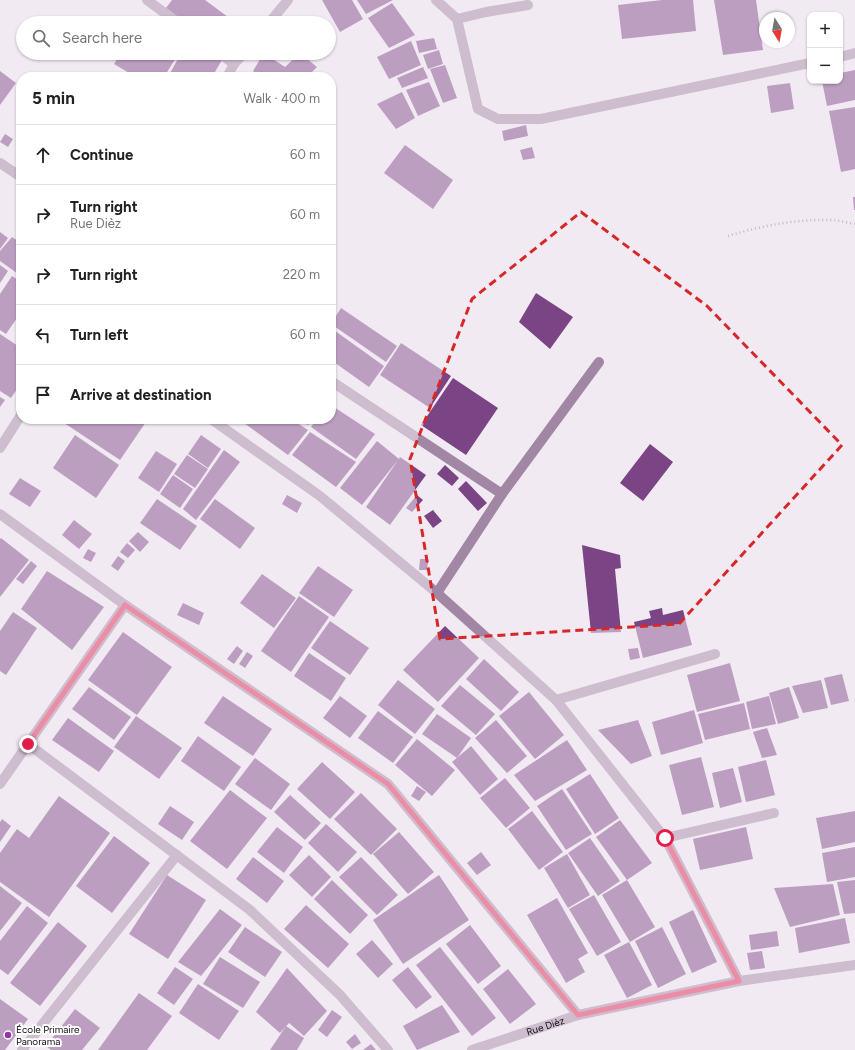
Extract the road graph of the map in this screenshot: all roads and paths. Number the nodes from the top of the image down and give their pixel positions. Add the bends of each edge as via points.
1 (147, 0) edge
2 (288, 0) edge
3 (436, 0) edge
4 (528, 5) dead end
5 (169, 16) edge
6 (275, 16) edge
7 (457, 19) junction
8 (855, 53) edge
9 (843, 56) edge
10 (229, 60) edge
11 (238, 60) edge
12 (234, 64) junction
13 (807, 64) edge
14 (230, 72) edge
15 (0, 163) edge
16 (16, 174) edge
17 (855, 224) edge
18 (728, 236) dead end
19 (598, 362) dead end
20 (336, 385) edge
21 (16, 423) edge
22 (218, 424) edge
23 (0, 448) edge
24 (502, 494) junction
25 (0, 514) edge
26 (438, 593) junction
27 (125, 605) junction
28 (715, 654) dead end
29 (556, 700) junction
30 (28, 744) junction
31 (0, 784) edge
32 (774, 813) dead end
33 (665, 838) junction
34 (177, 855) junction
35 (855, 965) edge
36 (739, 981) junction
37 (578, 1015) junction
38 (22, 1050) edge
39 (388, 1050) edge
40 (472, 1050) edge

1 - 5 street
2 - 6 street
3 - 7 street
4 - 7 street
7 - 13 street via 478,109 498,119 541,119
8 - 9 street
10 - 12 street
11 - 12 street
12 - 14 street
15 - 16 street
17 - 18 path via 831,220 779,223
19 - 24 street
20 - 24 street
21 - 23 street
22 - 26 street via 320,496
24 - 26 street
25 - 27 street
26 - 29 street
27 - 30 street
27 - 37 street via 388,784
28 - 29 street
29 - 33 street
30 - 31 street
30 - 34 street
32 - 33 street
33 - 36 street
34 - 38 street
34 - 39 street via 250,910 340,995
35 - 36 street, Rue Dièz
36 - 37 street, Rue Dièz
37 - 40 street, Rue Dièz

